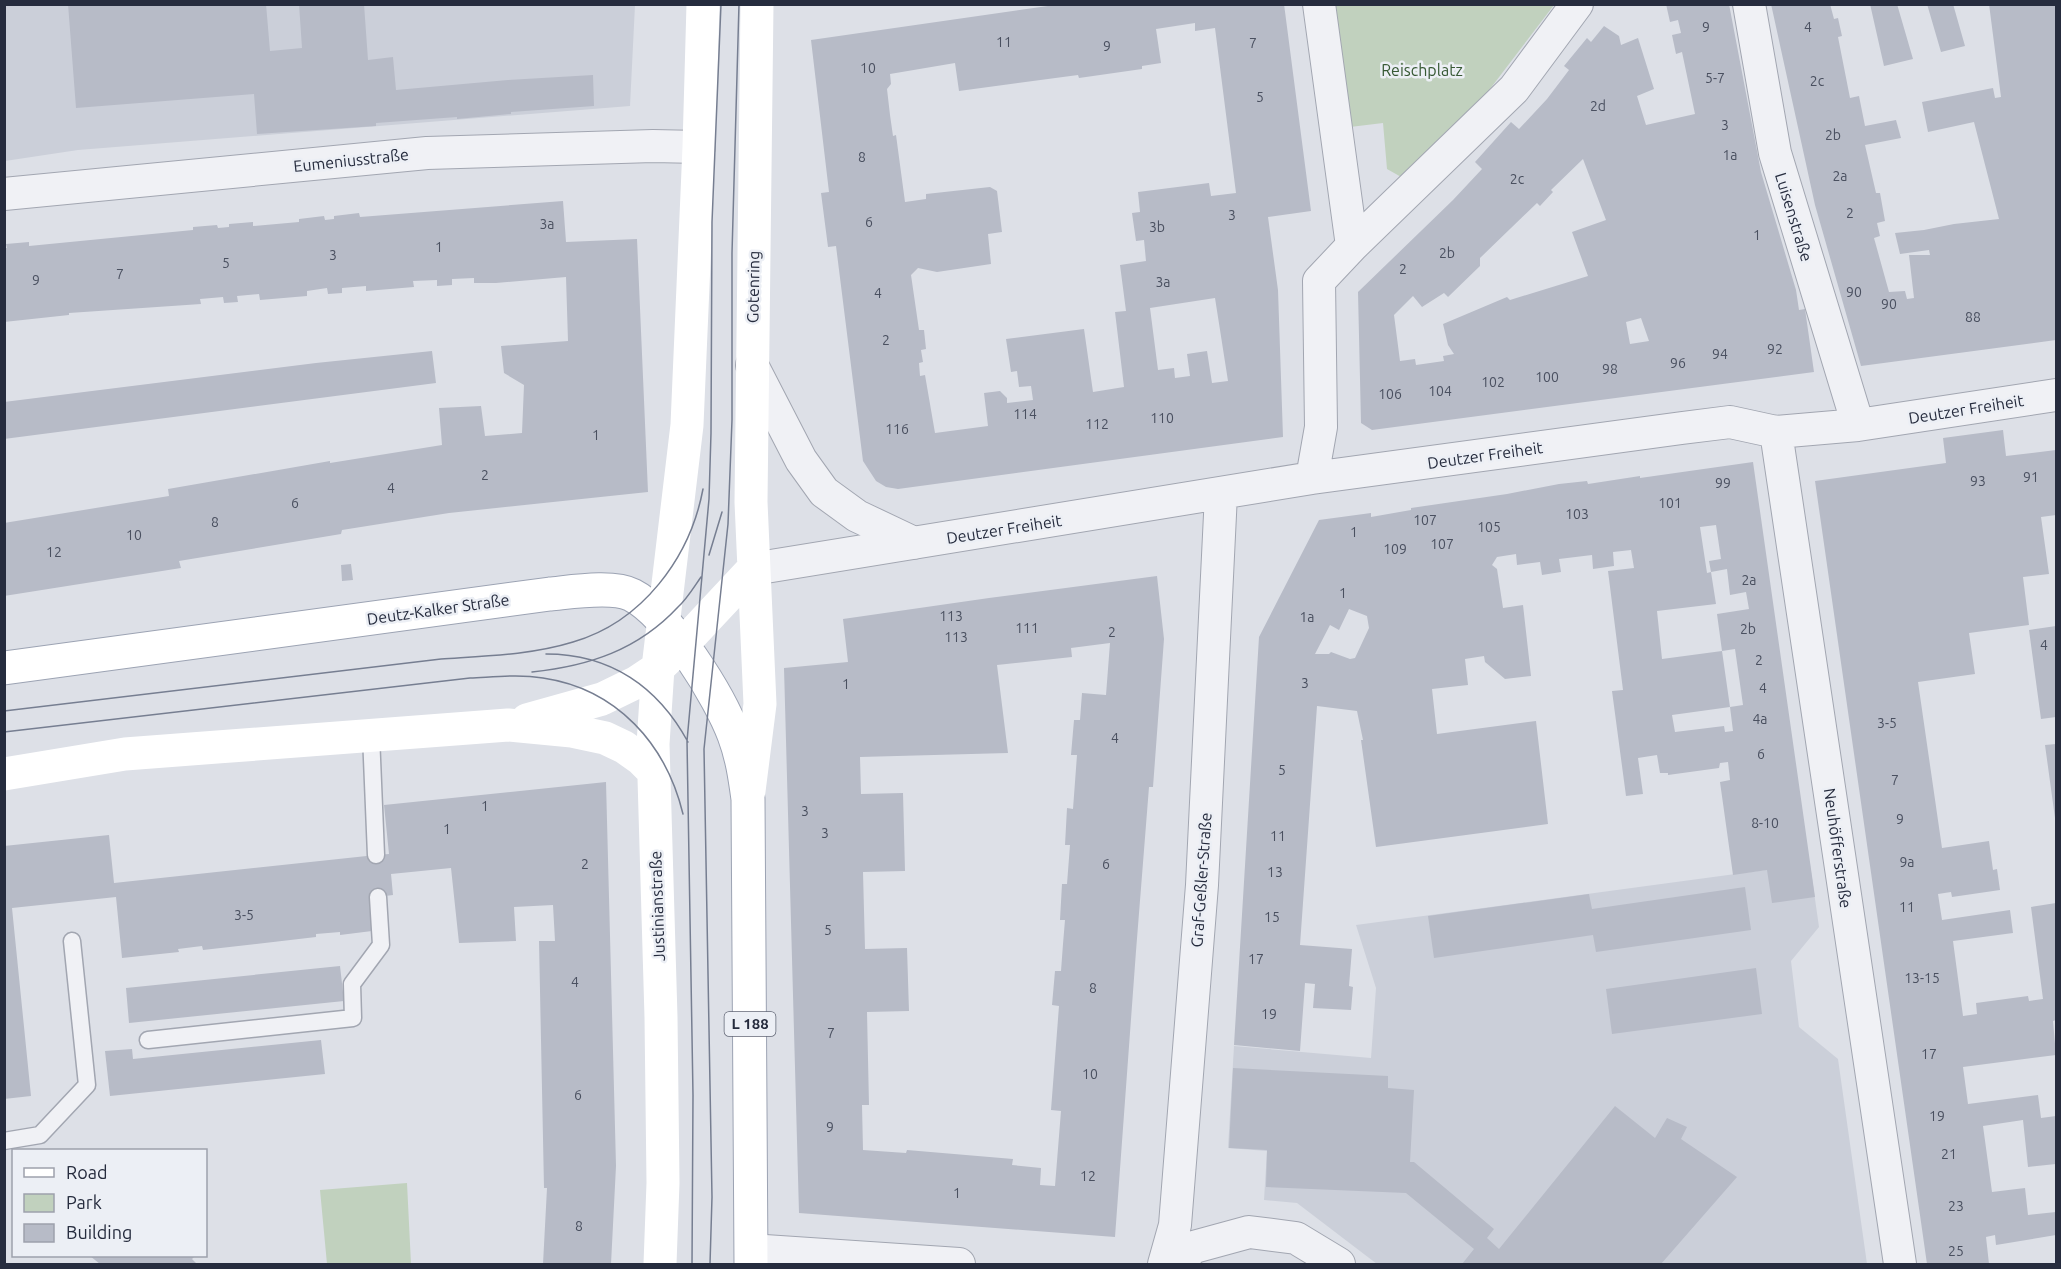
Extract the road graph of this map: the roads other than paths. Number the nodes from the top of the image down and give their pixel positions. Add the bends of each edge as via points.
1 (703, 4) edge
2 (757, 4) edge
3 (1319, 4) edge
4 (1577, 4) edge
5 (1749, 4) edge
6 (699, 147) junction
7 (4, 194) edge
8 (1352, 246) junction
9 (752, 365) junction
10 (2056, 395) edge
11 (1858, 425) junction
12 (1776, 432) junction
13 (1312, 478) junction
14 (1221, 494) junction
15 (914, 543) junction
16 (753, 569) junction
17 (673, 633) junction
18 (4, 668) edge
19 (658, 668) junction
20 (508, 725) junction
21 (370, 735) junction
22 (654, 772) junction
23 (4, 774) edge
24 (748, 799) junction
25 (376, 855) dead end
26 (378, 897) dead end
27 (72, 941) dead end
28 (148, 1040) dead end
29 (4, 1141) edge
30 (752, 1257) edge
31 (660, 1264) edge
32 (958, 1264) edge
33 (1164, 1264) edge
34 (1175, 1264) edge
35 (1340, 1264) edge
36 (1900, 1264) edge

1 - 6 main road
2 - 9 main road, Gotenring / L 188
3 - 8 street
4 - 8 street via 1514,89
5 - 11 street, Luisenstraße via 1775,153
6 - 7 street, Eumeniusstraße via 427,153
6 - 17 main road via 687,425 671,548
8 - 13 street via 1319,281 1321,427
9 - 15 street via 801,460 824,492 857,516
9 - 16 main road, Gotenring / L 188
10 - 11 street, Deutzer Freiheit
11 - 12 street, Deutzer Freiheit
12 - 13 street, Deutzer Freiheit via 1730,422
12 - 36 street, Neuhöfferstraße
13 - 14 street, Deutzer Freiheit
14 - 15 street, Deutzer Freiheit
14 - 33 street, Graf-Geßler-Straße via 1201,896 1175,1225
15 - 16 street, Deutzer Freiheit
16 - 17 main road
16 - 24 main road, L 188 via 760,704
17 - 18 main road, Deutz-Kalker Straße via 631,594 602,590
17 - 19 main road
17 - 24 main road, Deutz-Kalker Straße via 725,713 742,761
19 - 20 main road via 602,699
19 - 22 main road, Justinianstraße
20 - 21 main road
20 - 22 main road via 605,738 624,747
21 - 23 main road via 125,754
21 - 25 lane
22 - 31 main road, Justinianstraße via 661,1017
24 - 30 main road, L 188
26 - 28 lane via 381,945 352,984 353,1018
27 - 29 lane via 87,1085 40,1135
30 - 32 street
34 - 35 street via 1194,1247 1249,1232 1296,1238

